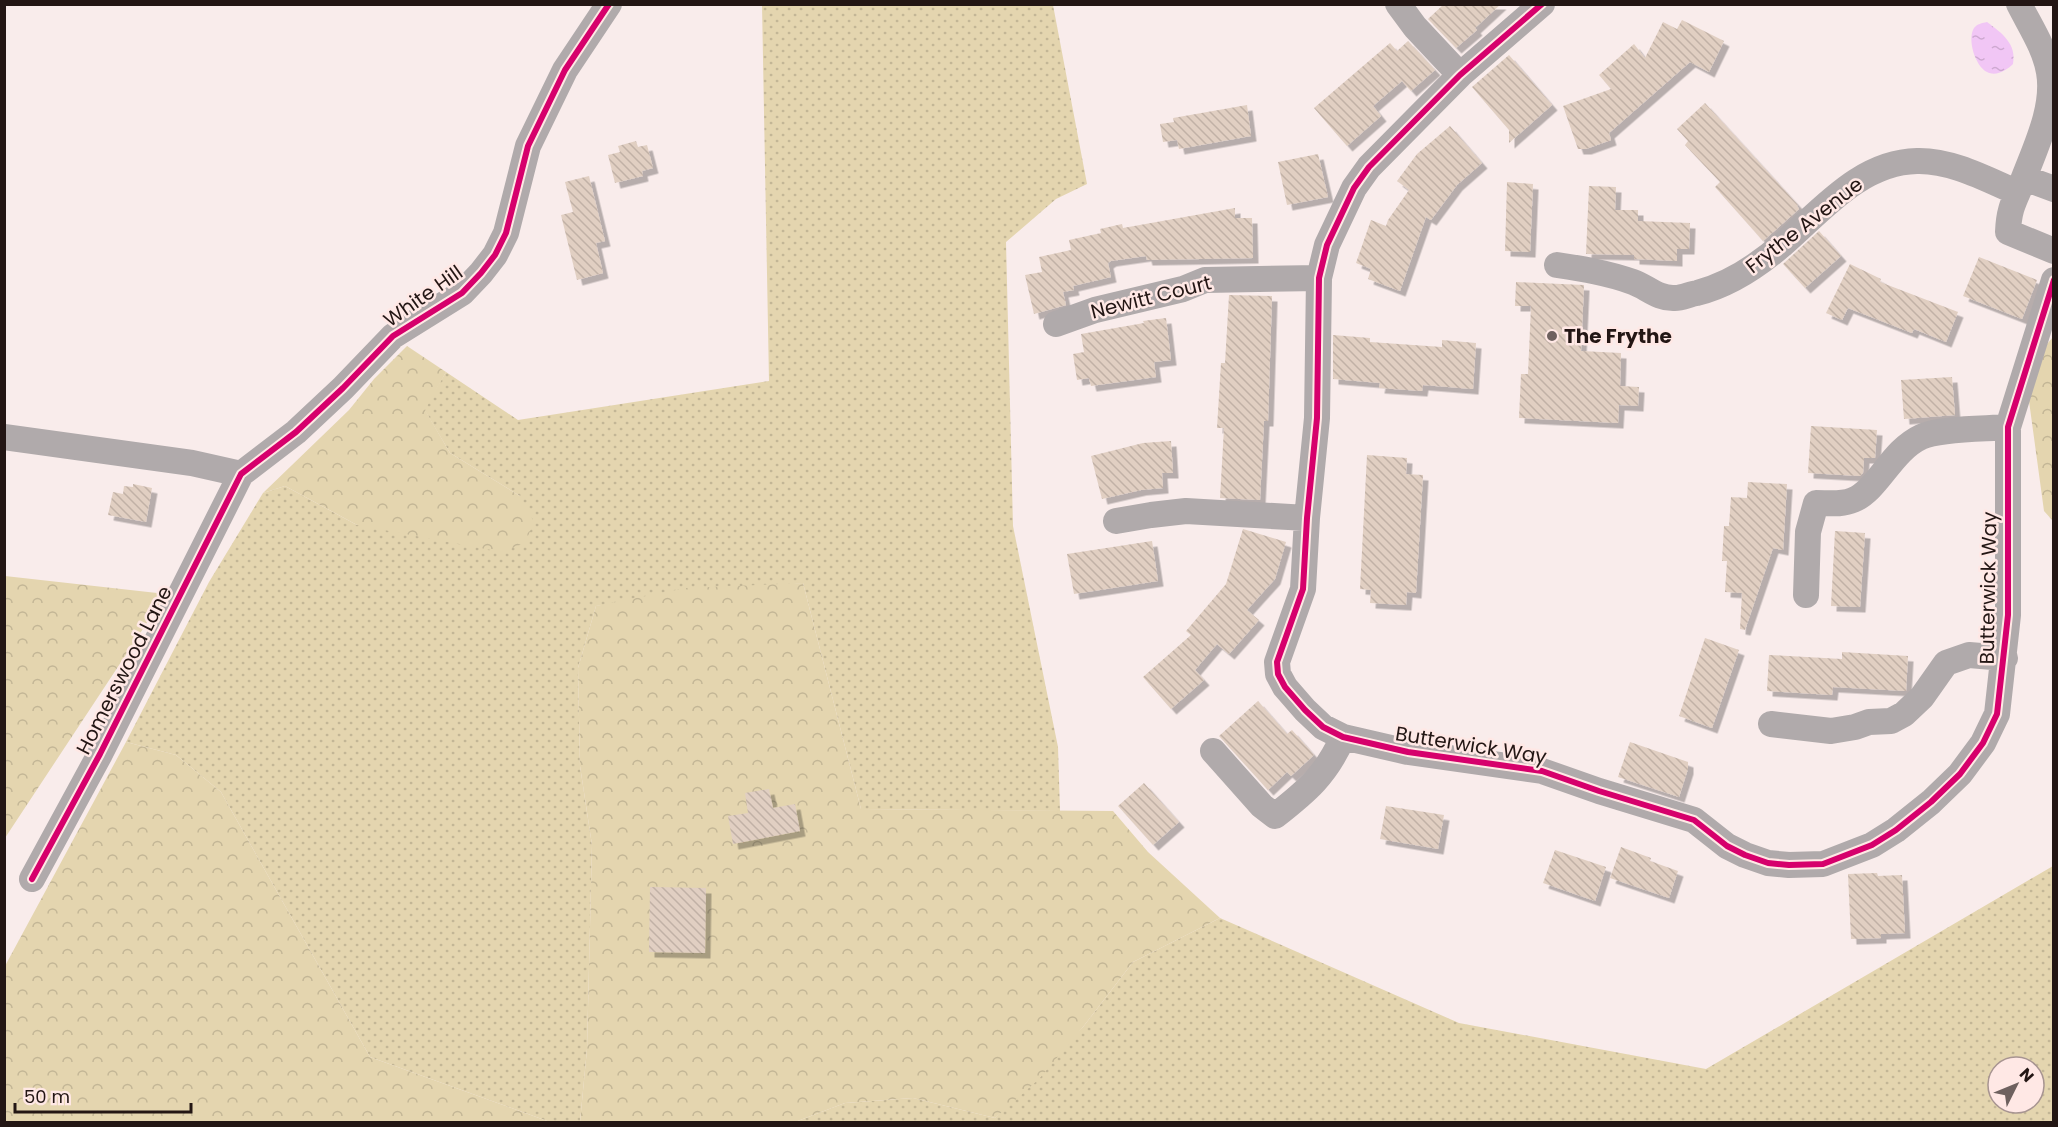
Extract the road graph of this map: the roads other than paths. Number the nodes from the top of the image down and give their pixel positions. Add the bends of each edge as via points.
1 (609, 4) edge
2 (1398, 4) edge
3 (1542, 4) edge
4 (2019, 4) edge
5 (1460, 75) junction
6 (2020, 185) junction
7 (2054, 189) edge
8 (2054, 251) edge
9 (1557, 265) dead end
10 (1319, 278) junction
11 (2054, 280) edge
12 (1056, 324) dead end
13 (2008, 427) junction
14 (4, 438) edge
15 (241, 474) junction
16 (1307, 518) junction
17 (1116, 521) dead end
18 (1806, 595) dead end
19 (2005, 658) junction
20 (1771, 724) dead end
21 (1343, 737) junction
22 (1213, 751) dead end
23 (32, 879) dead end

1 - 15 street, White Hill via 565,70 528,146 506,233 482,273 462,293 393,336 296,432
2 - 5 street
3 - 5 street, Butterwick Way
4 - 6 street via 2049,73 2047,109
5 - 10 street, Butterwick Way via 1369,167 1354,188 1327,245
6 - 7 street, Frythe Avenue
6 - 8 street via 2009,213 2008,232
6 - 9 street, Frythe Avenue via 1944,164 1895,164 1845,188 1784,243 1738,276 1708,290 1674,298 1653,294 1635,283 1604,273
10 - 12 street, Newitt Court via 1205,280 1183,290 1095,310
10 - 16 street, Butterwick Way via 1317,417
11 - 13 street, Butterwick Way
13 - 18 street via 1923,436 1901,450 1865,493 1853,500 1816,503 1808,532
13 - 19 street, Butterwick Way
14 - 15 street via 192,463
15 - 23 street, Homerswood Lane via 100,754
16 - 17 street via 1186,511
16 - 21 street, Butterwick Way via 1303,590 1277,662 1278,674 1305,710 1323,727
19 - 20 street via 1969,655 1946,663 1922,697 1891,721 1831,731
19 - 21 street, Butterwick Way via 1997,714 1983,743 1960,774 1896,830 1872,845 1823,864 1778,864 1745,855 1694,820 1542,771 1408,752
21 - 22 street via 1333,761 1319,778 1275,816

